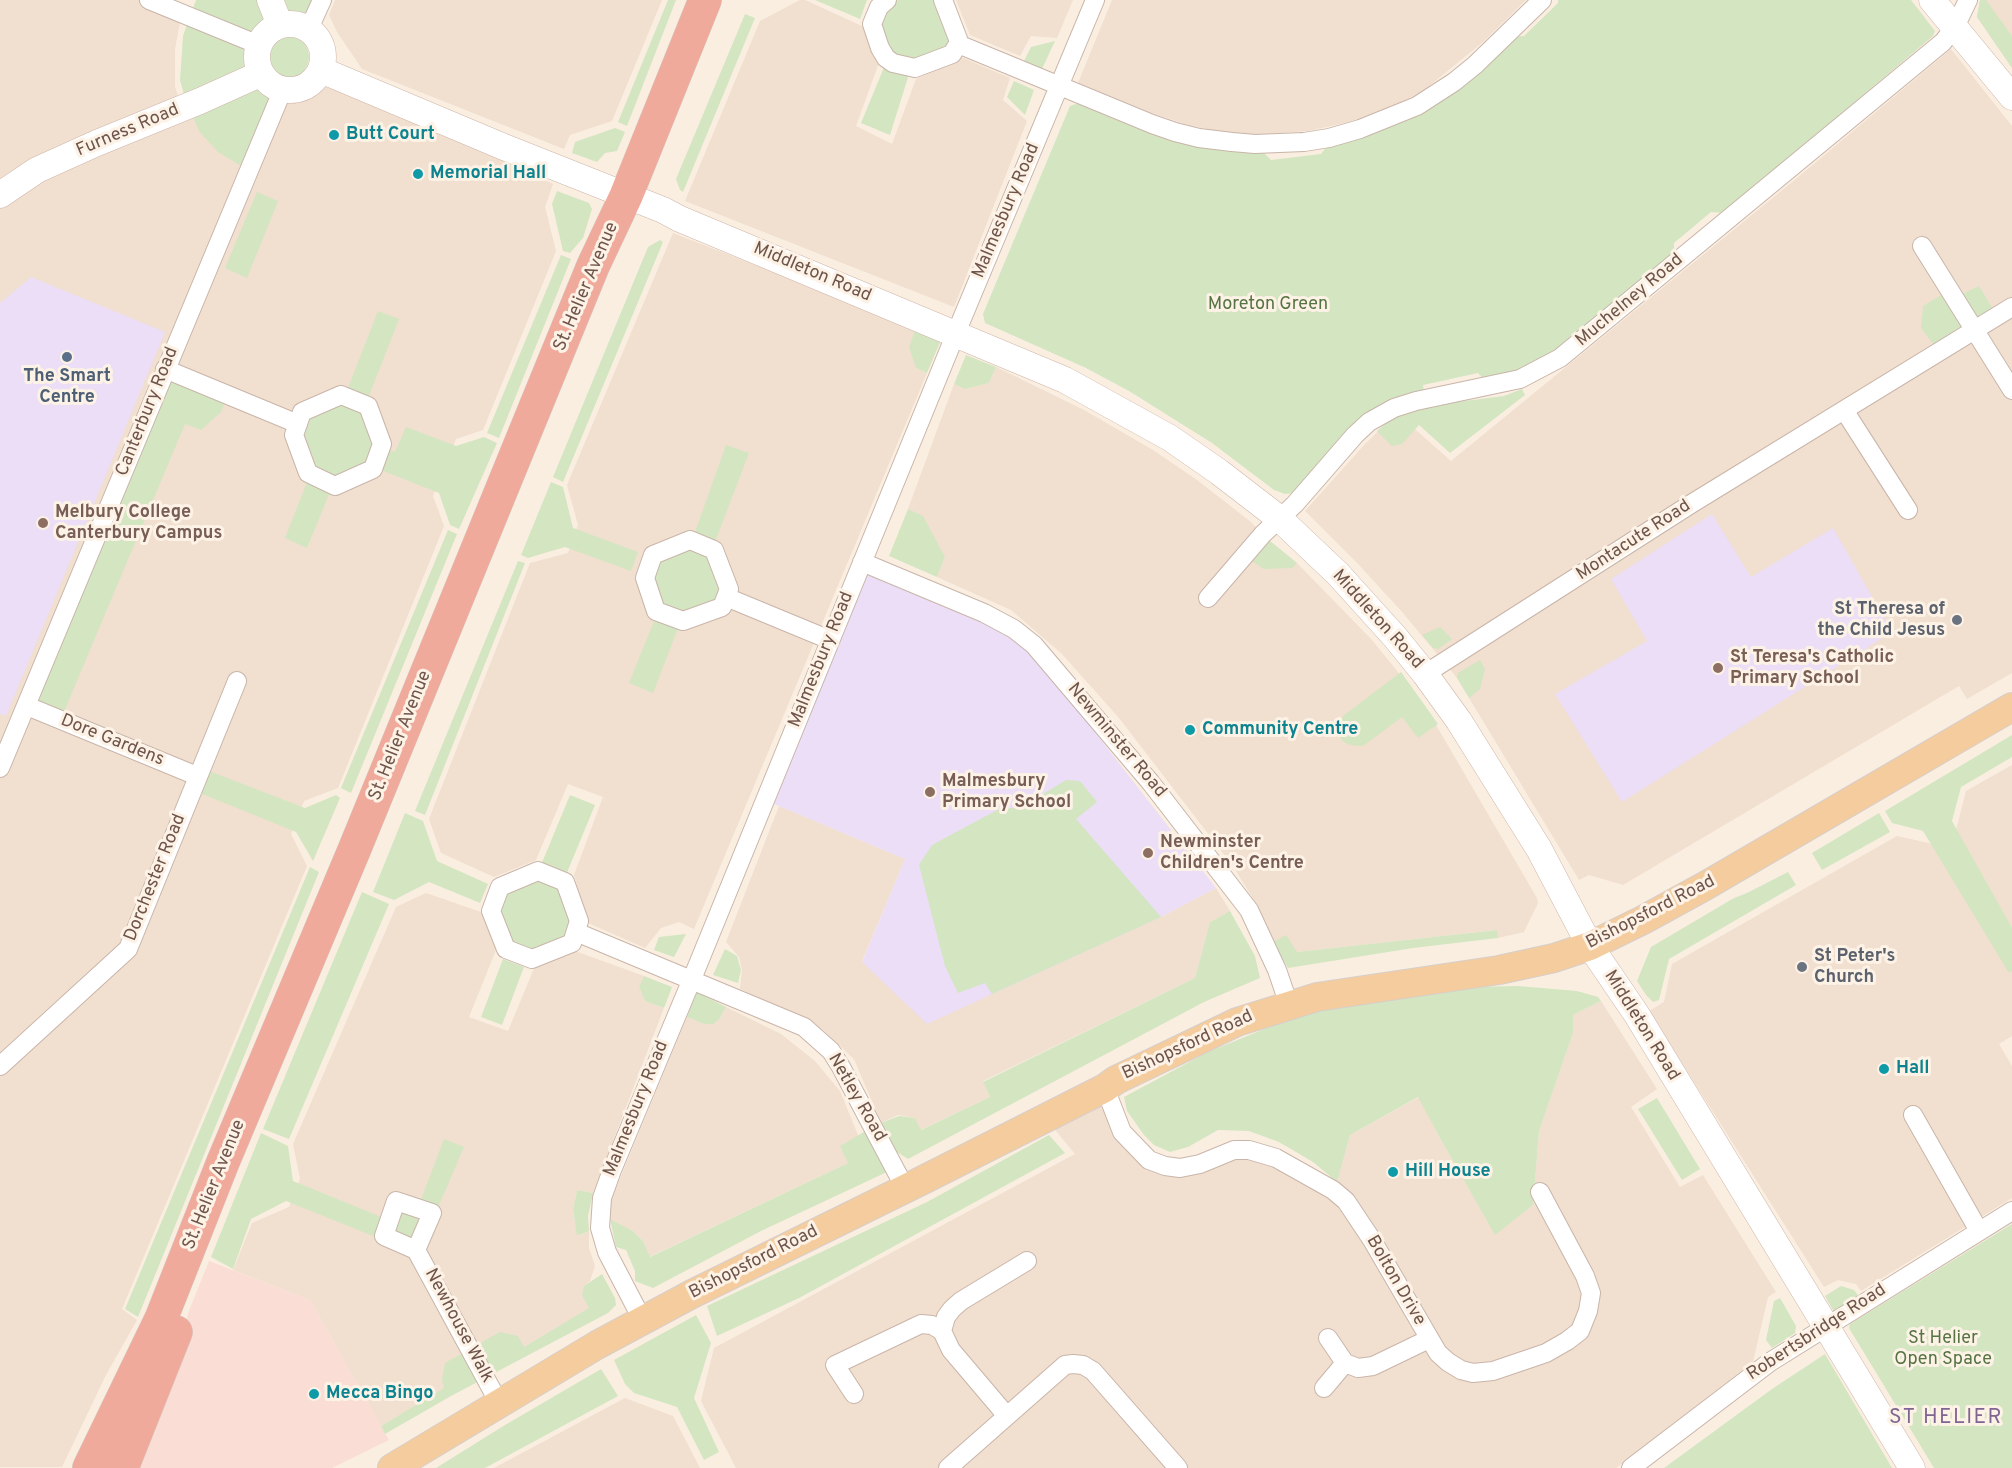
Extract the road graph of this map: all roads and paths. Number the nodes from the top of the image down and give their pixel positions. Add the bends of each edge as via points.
1 (149, 0) edge
2 (270, 0) edge
3 (322, 0) edge
4 (705, 0) edge
5 (727, 0) edge
6 (887, 0) edge
7 (943, 0) edge
8 (1095, 0) edge
9 (1542, 0) edge
10 (1932, 0) edge
11 (1968, 0) edge
12 (280, 25) junction
13 (1955, 27) junction
14 (308, 31) junction
15 (958, 44) junction
16 (259, 45) junction
17 (321, 70) junction
18 (260, 74) junction
19 (1060, 87) junction
20 (283, 89) junction
21 (2012, 97) edge
22 (0, 195) edge
23 (634, 199) junction
24 (1922, 246) dead end
25 (2012, 307) edge
26 (1974, 330) junction
27 (956, 333) junction
28 (165, 369) junction
29 (2012, 390) edge
30 (1844, 410) junction
31 (298, 424) junction
32 (1908, 510) dead end
33 (1280, 519) junction
34 (862, 562) junction
35 (726, 597) junction
36 (1208, 598) dead end
37 (830, 640) junction
38 (1425, 674) junction
39 (237, 681) dead end
40 (27, 706) junction
41 (2012, 707) edge
42 (0, 768) edge
43 (197, 776) junction
44 (576, 932) junction
45 (1590, 946) junction
46 (692, 980) junction
47 (1288, 1005) junction
48 (0, 1066) edge
49 (1105, 1088) junction
50 (1913, 1115) dead end
51 (905, 1188) junction
52 (1540, 1192) dead end
53 (2012, 1211) edge
54 (1979, 1231) junction
55 (416, 1250) dead end
56 (1027, 1261) dead end
57 (644, 1321) junction
58 (1825, 1326) junction
59 (942, 1331) junction
60 (1328, 1338) dead end
61 (1429, 1339) junction
62 (1345, 1363) junction
63 (1324, 1388) dead end
64 (854, 1394) dead end
65 (499, 1403) junction
66 (1006, 1416) junction
67 (89, 1468) edge
68 (122, 1468) edge
69 (392, 1468) edge
70 (948, 1468) edge
71 (1178, 1468) edge
72 (1631, 1468) edge
73 (1912, 1468) edge

1 - 16 street
2 - 12 street
3 - 14 street
4 - 23 highway, St. Helier Avenue
5 - 23 highway, St. Helier Avenue
6 - 15 street via 879,7 872,24 880,48 893,63 915,68 952,54
7 - 15 street
8 - 19 street, Malmesbury Road
9 - 19 street via 1475,65 1439,93 1389,118 1329,138 1255,144 1199,138 1152,124
10 - 13 street
11 - 13 street, Muchelney Road
12 - 14 street
12 - 16 street via 266,33
13 - 21 street
13 - 33 street, Muchelney Road via 1906,74 1560,358 1520,378 1416,401 1382,414 1355,435
14 - 17 street via 317,37 322,48
15 - 19 street
16 - 18 street
17 - 20 street via 309,83
17 - 23 street, Middleton Road
18 - 20 street
18 - 22 street, Furness Road via 38,170
19 - 27 street, Malmesbury Road
20 - 28 street, Canterbury Road
23 - 27 street, Middleton Road
23 - 67 highway, St. Helier Avenue via 593,266 161,1318
23 - 68 highway, St. Helier Avenue
24 - 26 street
25 - 26 street, Montacute Road
26 - 29 street
26 - 30 street, Montacute Road
27 - 33 street, Middleton Road via 1065,380 1140,421 1194,454
27 - 34 street, Malmesbury Road
28 - 31 street
28 - 40 street, Canterbury Road
30 - 32 street
30 - 38 street, Montacute Road
31 - 31 street via 294,435 308,473 335,486 373,469 382,444 368,406 341,395 302,412
33 - 36 street
33 - 38 street, Middleton Road via 1338,574
34 - 37 street, Malmesbury Road
34 - 47 street, Newminster Road via 984,613 1034,645 1151,783 1249,910 1277,970
35 - 35 street via 722,607 683,621 656,611 645,578 653,555 690,540 714,550 729,590
35 - 37 street
37 - 46 street, Malmesbury Road
38 - 45 street, Middleton Road via 1539,849
39 - 43 street, Dorchester Road
40 - 42 street, Canterbury Road
40 - 43 street, Dore Gardens
41 - 45 main road, Bishopsford Road via 1705,886
43 - 48 street, Dorchester Road via 128,949
44 - 44 street via 572,943 532,958 506,949 491,911 500,887 538,871 565,882 579,921
44 - 46 street, Netley Road
45 - 47 main road, Bishopsford Road via 1499,970 1357,990
45 - 58 street, Middleton Road via 1637,1015
46 - 51 street, Netley Road via 804,1027 831,1051
46 - 57 street, Malmesbury Road via 612,1170 600,1210 607,1252
47 - 49 main road, Bishopsford Road via 1237,1022
49 - 51 main road, Bishopsford Road
49 - 61 street, Bolton Drive via 1122,1132 1149,1160 1180,1168 1234,1150 1249,1150 1276,1158 1333,1190 1372,1239
50 - 54 street
51 - 57 main road, Bishopsford Road
52 - 61 street, Bolton Drive via 1591,1293 1580,1331 1546,1353 1493,1371 1461,1370 1438,1353
53 - 54 street, Robertsbridge Road
54 - 58 street, Robertsbridge Road
55 - 65 street, Newhouse Walk
56 - 59 street via 961,1301 946,1317
57 - 65 main road, Bishopsford Road
58 - 72 street, Robertsbridge Road via 1770,1362
58 - 73 street, Middleton Road
59 - 64 street via 921,1324 835,1365
59 - 66 street via 951,1350
60 - 62 street
61 - 62 street via 1373,1366 1358,1368
62 - 63 street
65 - 69 main road, Bishopsford Road
66 - 70 street
66 - 71 street via 1065,1365 1083,1365 1093,1371

